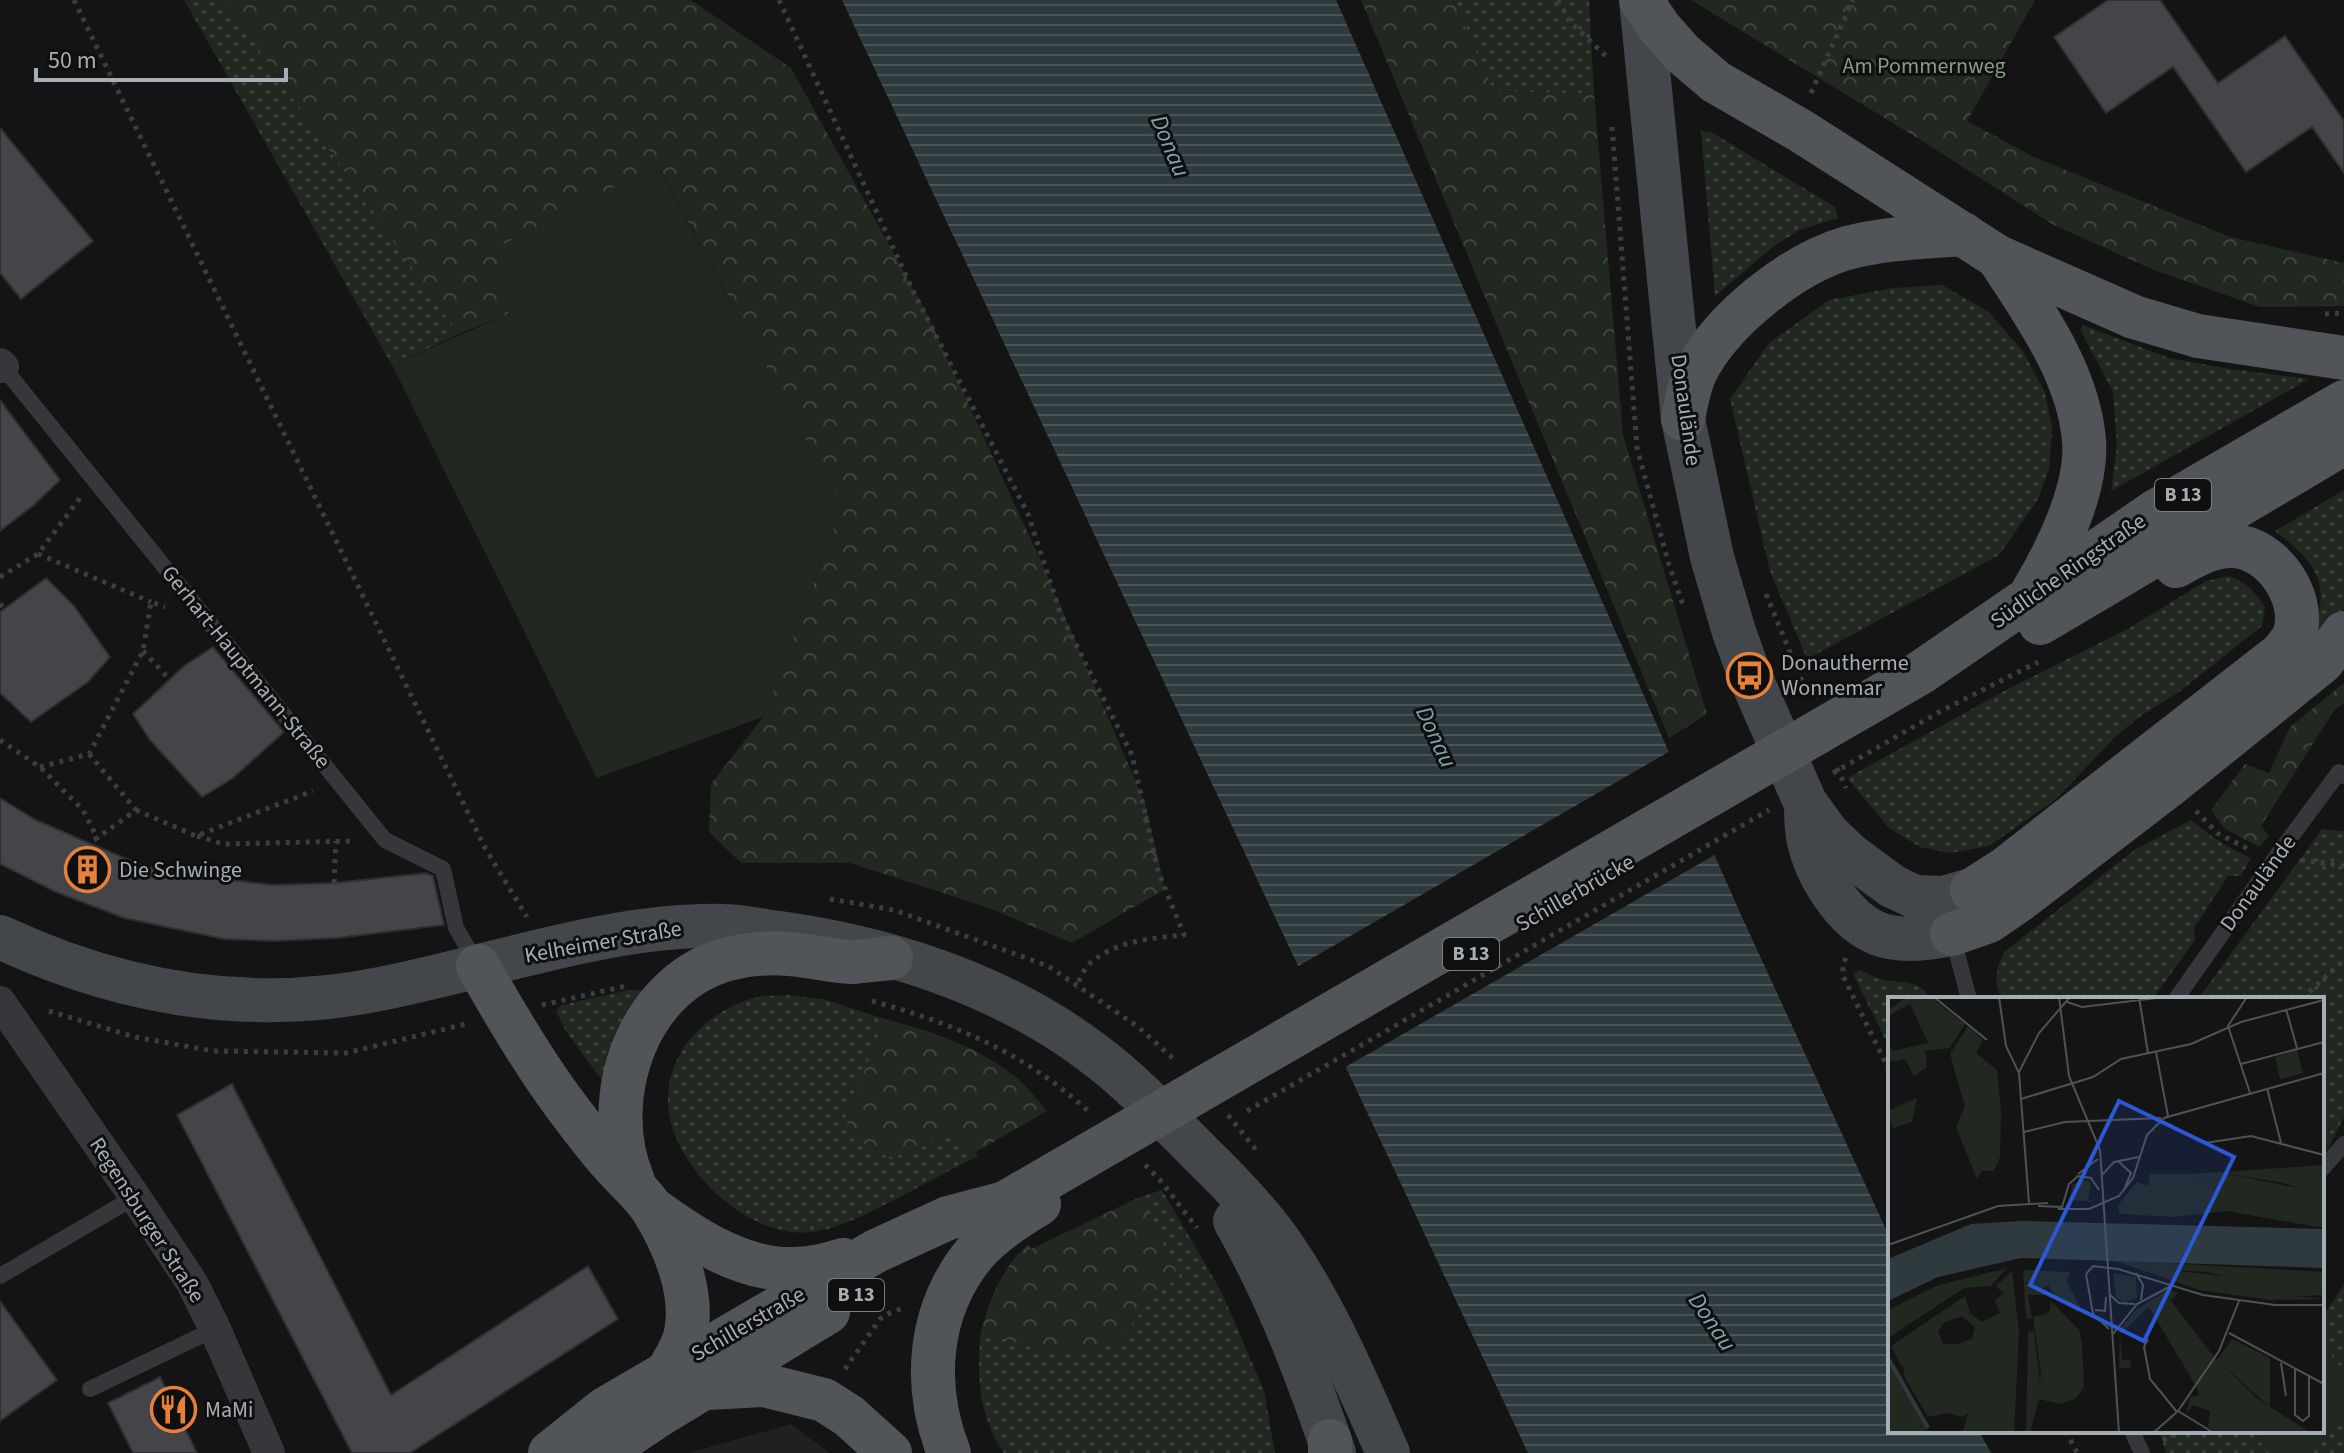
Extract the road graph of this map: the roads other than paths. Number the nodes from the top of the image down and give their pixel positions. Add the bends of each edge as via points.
1 (1641, 0) edge
2 (1981, 245) junction
3 (2344, 358) edge
4 (1, 366) edge
5 (2344, 402) edge
6 (1683, 419) junction
7 (2344, 443) edge
8 (2046, 604) junction
9 (2344, 633) edge
10 (1930, 691) joint
11 (2342, 774) edge
12 (1805, 794) junction
13 (1972, 890) junction
14 (1915, 897) junction
15 (1952, 934) junction
16 (0, 937) edge
17 (891, 958) junction
18 (478, 966) junction
19 (1968, 997) edge
20 (2177, 997) edge
21 (0, 1002) edge
22 (2344, 1144) edge
23 (1202, 1154) junction
24 (2324, 1167) edge
25 (135, 1197) junction
26 (645, 1200) junction
27 (1010, 1211) junction
28 (876, 1251) junction
29 (0, 1276) edge
30 (215, 1329) junction
31 (686, 1379) junction
32 (90, 1389) dead end
33 (2133, 1433) edge
34 (1331, 1449) edge
35 (269, 1453) edge
36 (550, 1453) edge
37 (602, 1453) edge
38 (890, 1453) edge
39 (949, 1453) edge
40 (1388, 1453) edge
41 (2142, 1453) edge

1 - 2 main road via 1682,53 1716,82
1 - 6 street, Donaulände
2 - 3 main road via 2147,321 2198,336
2 - 6 main road via 1881,240 1809,263 1776,283 1730,325 1696,371
2 - 8 main road via 2041,323 2077,402 2085,442 2080,483 2049,565
4 - 18 lane, Gerhart-Hauptmann-Straße via 385,840 443,869 456,928
5 - 8 main road, Südliche Ringstraße / B 13 via 2156,511
6 - 12 street, Donaulände via 1734,632
7 - 8 main road, Südliche Ringstraße / B 13
8 - 10 main road, Südliche Ringstraße / B 13
8 - 13 main road via 2096,607 2216,547 2237,546 2280,574 2293,591 2297,615 2295,634 2282,653
9 - 15 main road via 2322,662 2172,783 1989,921
10 - 27 main road, Schillerbrücke / B 13
11 - 20 lane, Donaulände
12 - 14 street via 1828,834 1850,855
12 - 15 street via 1817,869 1849,914 1887,937
13 - 14 street via 1943,898
13 - 15 lane via 1958,911
14 - 15 lane
15 - 19 lane
16 - 18 street, Kelheimer Straße via 124,983 213,998 283,1002 381,989
17 - 18 street, Kelheimer Straße via 845,944 726,925 638,931
17 - 23 street, Kelheimer Straße via 978,988 1056,1027 1134,1088
17 - 26 main road via 853,962 763,953 711,965 668,993 642,1029 620,1098 623,1149
18 - 26 main road via 546,1079
21 - 25 street, Regensburger Straße
22 - 24 lane
23 - 34 street via 1283,1314
23 - 40 street, Kelheimer Straße via 1286,1250 1347,1362
25 - 29 lane
25 - 30 street, Regensburger Straße via 192,1283
26 - 28 main road via 691,1237 759,1266 793,1269
26 - 31 main road via 684,1279 688,1315 679,1353
27 - 28 main road, Schillerstraße / B 13 via 948,1218
27 - 31 main road, Schillerstraße / B 13
27 - 39 main road via 961,1273 937,1330 932,1385
28 - 31 main road, Schillerstraße / B 13
30 - 32 lane
30 - 35 street, Regensburger Straße
31 - 36 main road, Schillerstraße / B 13 via 605,1409
31 - 37 main road, Schillerstraße / B 13
31 - 38 main road via 764,1385 824,1400
33 - 41 lane

